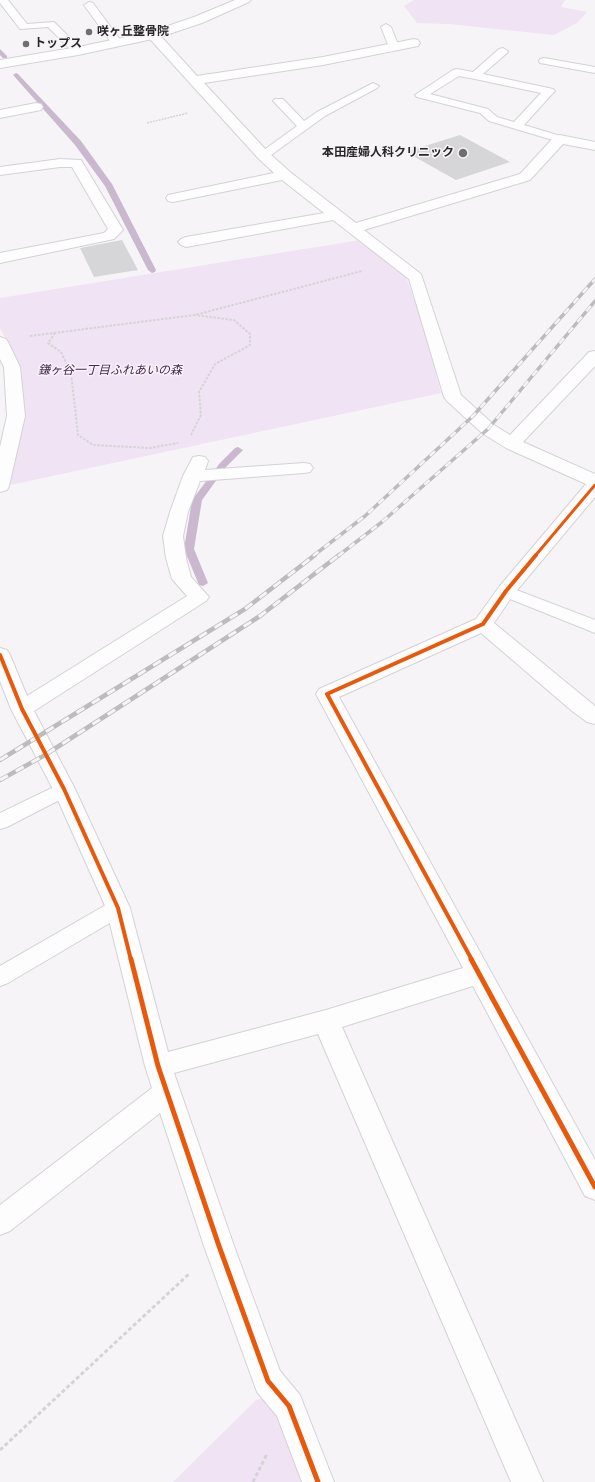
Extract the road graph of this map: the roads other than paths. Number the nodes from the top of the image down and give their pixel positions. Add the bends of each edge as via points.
1 (2, 0) edge
2 (245, 0) edge
3 (89, 5) dead end
4 (386, 27) dead end
5 (153, 35) junction
6 (117, 43) junction
7 (414, 43) dead end
8 (394, 47) junction
9 (78, 50) junction
10 (503, 51) dead end
11 (544, 61) dead end
12 (0, 64) edge
13 (595, 70) edge
14 (475, 76) junction
15 (195, 80) junction
16 (373, 86) dead end
17 (279, 101) dead end
18 (36, 107) dead end
19 (0, 114) edge
20 (517, 125) junction
21 (303, 126) junction
22 (560, 139) junction
23 (595, 146) edge
24 (263, 155) junction
25 (0, 171) edge
26 (285, 175) junction
27 (173, 198) dead end
28 (336, 215) junction
29 (354, 228) junction
30 (186, 242) dead end
31 (0, 258) edge
32 (0, 342) edge
33 (595, 356) edge
34 (512, 444) junction
35 (304, 468) dead end
36 (1, 476) edge
37 (595, 481) edge
38 (595, 485) edge
39 (506, 591) junction
40 (483, 624) junction
41 (595, 627) edge
42 (0, 655) edge
43 (22, 709) junction
44 (595, 717) edge
45 (64, 789) junction
46 (0, 822) edge
47 (118, 908) junction
48 (478, 974) junction
49 (0, 977) edge
50 (326, 1021) junction
51 (158, 1066) junction
52 (166, 1092) junction
53 (595, 1187) edge
54 (0, 1222) edge
55 (318, 1482) edge
56 (527, 1482) edge

1 - 9 lane via 24,27 50,24
2 - 5 street
3 - 6 lane
4 - 8 lane
5 - 6 street
5 - 15 street
6 - 9 street
7 - 8 street
8 - 15 street via 323,61
9 - 12 street
10 - 14 lane
11 - 13 lane
14 - 20 lane via 549,91
14 - 20 lane via 457,72 421,96 484,111 493,119
15 - 24 street
16 - 21 lane
17 - 21 lane
18 - 19 street
20 - 22 lane
21 - 24 lane
22 - 23 street
22 - 29 street via 525,177
24 - 26 street
25 - 31 street via 76,162 116,230 109,236
26 - 27 street
26 - 28 street
28 - 29 street
28 - 30 street
29 - 34 street via 416,277 453,397 488,429
32 - 36 street via 12,367 16,416
33 - 34 street
34 - 37 street
35 - 43 street via 195,468 178,512 173,536 182,579 199,597
38 - 39 street
39 - 40 street
39 - 41 lane
40 - 44 street
40 - 48 street via 327,694
42 - 43 street
43 - 45 street
45 - 46 lane
45 - 47 street
47 - 49 lane
47 - 51 street
48 - 50 street
48 - 53 street
50 - 51 street
50 - 56 street
51 - 52 street
52 - 54 street
52 - 55 street via 268,1381 289,1406

